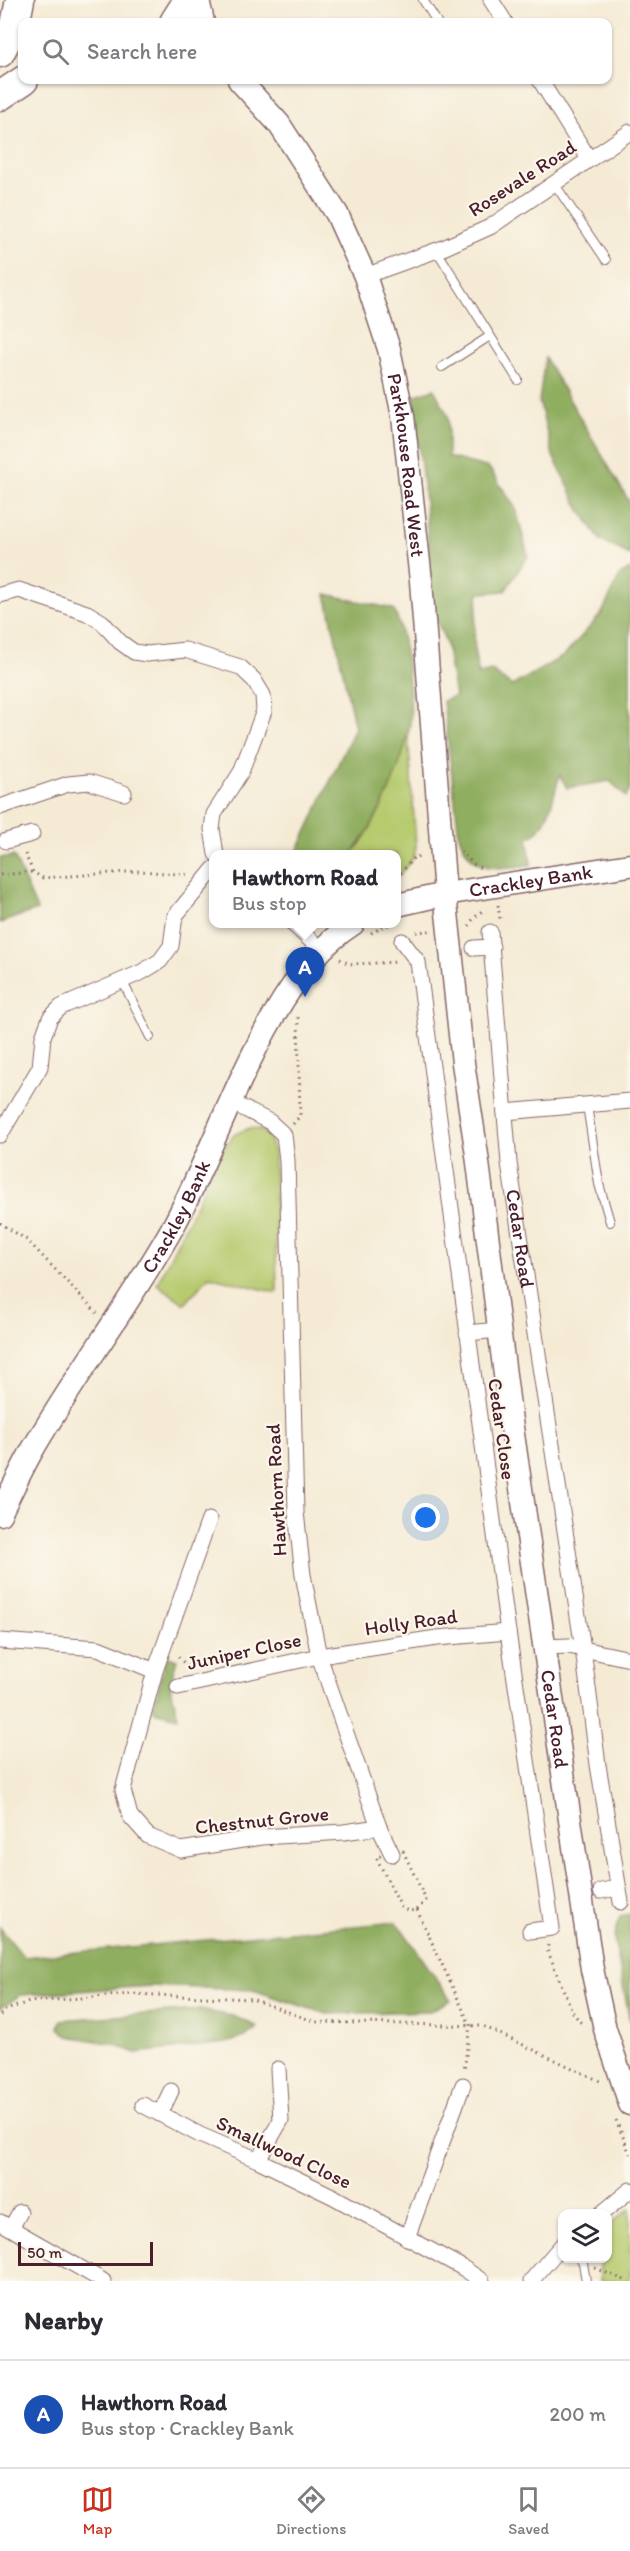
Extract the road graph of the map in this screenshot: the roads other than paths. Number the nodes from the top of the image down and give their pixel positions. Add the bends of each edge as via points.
1 (22, 0) edge
2 (188, 0) edge
3 (198, 0) edge
4 (423, 0) edge
5 (491, 0) edge
6 (35, 18) edge
7 (177, 18) edge
8 (202, 18) edge
9 (434, 18) edge
10 (502, 18) edge
11 (0, 53) edge
12 (18, 84) edge
13 (243, 84) edge
14 (543, 84) edge
15 (0, 96) edge
16 (630, 132) edge
17 (590, 159) junction
18 (554, 183) junction
19 (437, 250) junction
20 (606, 260) dead end
21 (365, 276) junction
22 (490, 336) junction
23 (442, 367) dead end
24 (518, 380) dead end
25 (0, 595) edge
26 (124, 793) dead end
27 (0, 807) edge
28 (0, 826) edge
29 (14, 839) edge
30 (215, 850) edge
31 (630, 865) edge
32 (209, 874) edge
33 (445, 894) junction
34 (401, 904) edge
35 (297, 928) edge
36 (346, 928) edge
37 (402, 941) dead end
38 (474, 948) dead end
39 (320, 949) junction
40 (122, 980) junction
41 (150, 1037) dead end
42 (630, 1101) edge
43 (231, 1102) junction
44 (586, 1105) junction
45 (6, 1112) edge
46 (505, 1112) junction
47 (0, 1135) edge
48 (610, 1222) dead end
49 (500, 1330) junction
50 (467, 1333) junction
51 (0, 1514) edge
52 (209, 1520) dead end
53 (508, 1632) junction
54 (0, 1641) edge
55 (544, 1647) junction
56 (583, 1649) junction
57 (319, 1656) junction
58 (630, 1659) edge
59 (155, 1671) junction
60 (178, 1687) dead end
61 (379, 1827) junction
62 (392, 1854) road end
63 (601, 1892) dead end
64 (530, 1931) dead end
65 (278, 2068) dead end
66 (463, 2085) road end
67 (171, 2091) dead end
68 (630, 2104) edge
69 (143, 2105) dead end
70 (160, 2114) junction
71 (258, 2160) junction
72 (630, 2190) edge
73 (607, 2209) edge
74 (20, 2212) dead end
75 (5, 2225) edge
76 (407, 2238) junction
77 (558, 2250) edge
78 (582, 2263) edge
79 (101, 2281) edge
80 (482, 2281) edge
81 (531, 2281) edge
82 (586, 2281) edge

1 - 6 highway
1 - 11 highway via 15,25
2 - 7 highway
3 - 8 street
4 - 9 lane
5 - 10 street
12 - 15 highway
13 - 21 street, Parkhouse Road West via 279,124 312,172 337,214
14 - 17 street
16 - 17 street, Rosevale Road
17 - 18 street, Rosevale Road
18 - 19 street, Rosevale Road via 490,227
18 - 20 lane
19 - 21 street, Rosevale Road
19 - 22 lane
21 - 33 street, Parkhouse Road West via 389,349 403,416 431,699
22 - 23 lane
22 - 24 lane
25 - 30 street via 19,590 87,613 134,652 185,650 240,667 254,680 263,695 264,711 241,772 214,814
26 - 27 street via 89,782 68,784
28 - 29 street
31 - 33 street, Crackley Bank
32 - 40 street via 175,916 167,954
33 - 34 street, Crackley Bank
33 - 49 street, Cedar Road via 463,1063
35 - 39 street
36 - 39 street, Crackley Bank
37 - 50 street, Cedar Close via 418,962
38 - 46 street, Cedar Road via 491,939
39 - 43 street, Crackley Bank via 265,1031
40 - 41 lane
40 - 45 street via 61,1007 50,1018 43,1037 40,1067
42 - 44 street
43 - 51 street, Crackley Bank via 174,1225 33,1449
43 - 57 street, Hawthorn Road via 270,1122 284,1134 296,1512 303,1575
44 - 46 street
44 - 48 lane via 599,1184
45 - 47 street
46 - 56 street, Cedar Road via 508,1163
49 - 50 street
49 - 55 street, Cedar Road
50 - 53 street, Cedar Close
52 - 59 street, Chestnut Grove
53 - 57 street, Holly Road
53 - 64 street, Cedar Close via 552,1928
54 - 59 street via 98,1648
55 - 56 street
55 - 68 street, Cedar Road via 592,1969 605,2029
56 - 58 street
56 - 63 street, Cedar Road via 620,1895
57 - 60 street, Juniper Close via 194,1678
57 - 61 street, Hawthorn Road
59 - 61 street, Chestnut Grove via 123,1790 130,1815 148,1836 181,1850 261,1837
61 - 62 street, Hawthorn Road
65 - 71 street via 281,2120
66 - 76 street
67 - 70 street
69 - 70 street, Smallwood Close
70 - 71 street, Smallwood Close
71 - 76 street, Smallwood Close
72 - 73 street
74 - 75 street
75 - 79 street
76 - 80 street, Smallwood Close
77 - 81 street
78 - 82 lane

